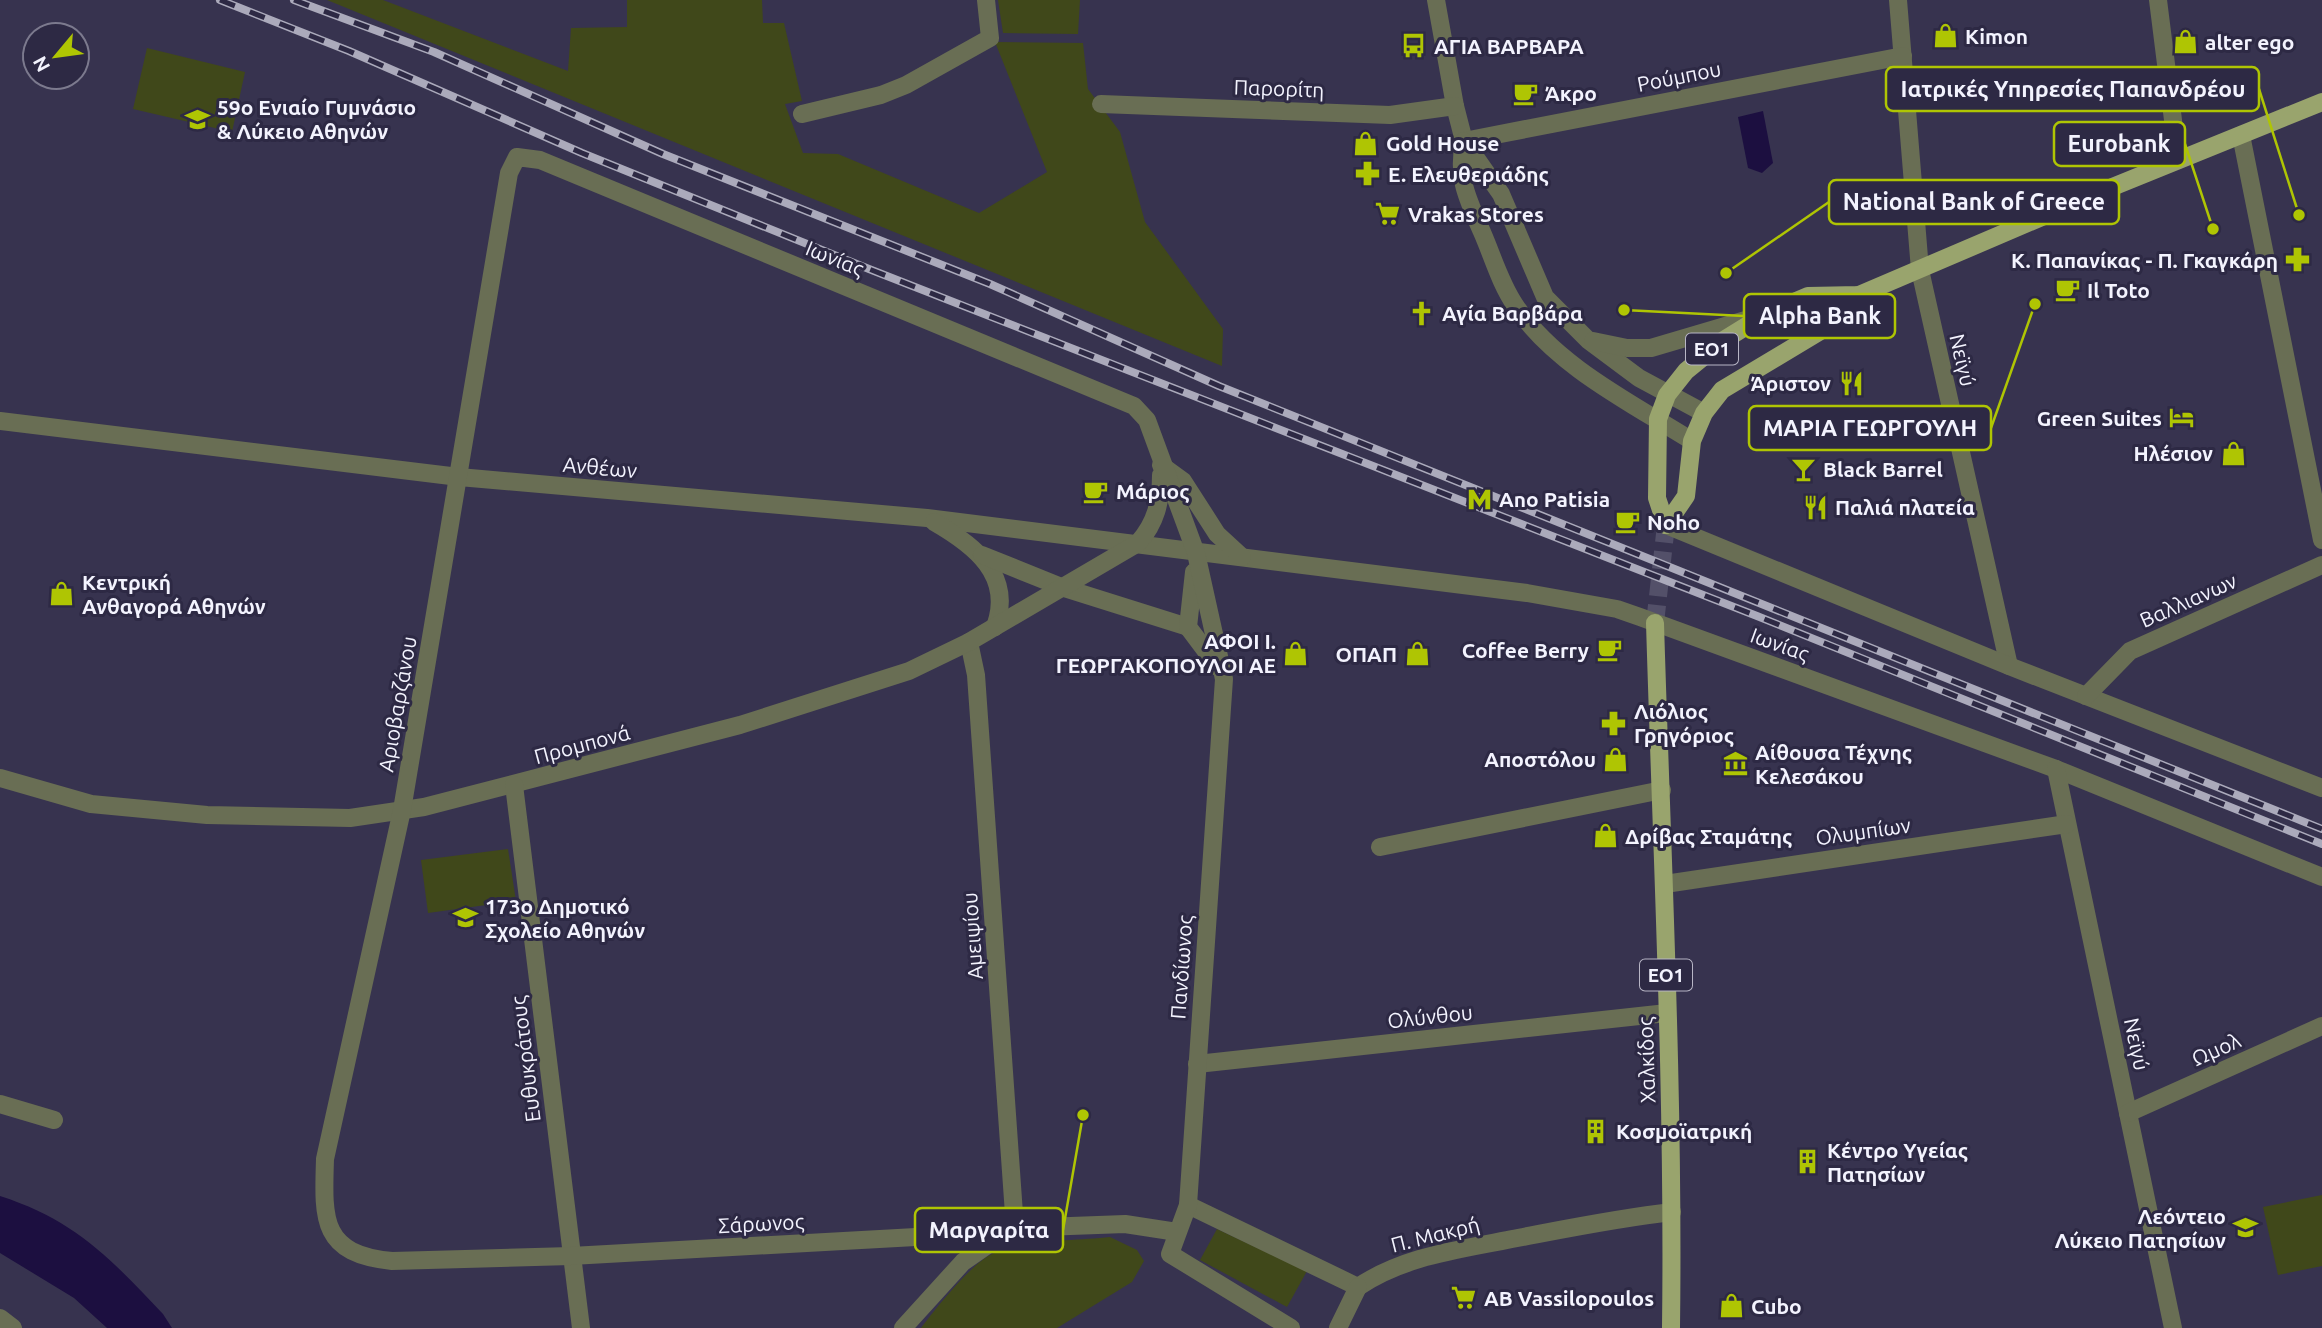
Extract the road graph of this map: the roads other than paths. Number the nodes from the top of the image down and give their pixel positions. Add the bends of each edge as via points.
1 (986, 0) edge
2 (1436, 0) edge
3 (1898, 0) edge
4 (2158, 0) edge
5 (1903, 56) junction
6 (2322, 102) edge
7 (1101, 104) dead end
8 (1455, 106) junction
9 (802, 114) dead end
10 (2241, 135) junction
11 (1464, 141) junction
12 (517, 157) joint
13 (2178, 160) junction
14 (1920, 270) junction
15 (1859, 295) junction
16 (1766, 314) junction
17 (1588, 340) junction
18 (1667, 395) junction
19 (1133, 406) joint
20 (1704, 413) junction
21 (1658, 419) junction
22 (0, 421) edge
23 (1692, 441) junction
24 (1161, 465) junction
25 (459, 477) junction
26 (928, 518) junction
27 (1666, 525) junction
28 (2322, 540) edge
29 (1138, 542) junction
30 (1196, 553) junction
31 (982, 555) junction
32 (1242, 557) junction
33 (2322, 565) edge
34 (1064, 588) junction
35 (1655, 623) junction
36 (995, 627) junction
37 (1188, 627) junction
38 (969, 642) junction
39 (2009, 666) junction
40 (1224, 679) junction
41 (2086, 696) junction
42 (2056, 769) junction
43 (0, 778) edge
44 (514, 785) junction
45 (2322, 788) edge
46 (1661, 790) junction
47 (402, 810) junction
48 (2067, 824) junction
49 (1380, 847) dead end
50 (2322, 877) edge
51 (1665, 884) junction
52 (1667, 1013) junction
53 (2322, 1026) edge
54 (1197, 1063) junction
55 (0, 1104) edge
56 (2128, 1113) junction
57 (54, 1119) dead end
58 (1188, 1205) junction
59 (1672, 1212) junction
60 (1010, 1230) junction
61 (1177, 1233) junction
62 (347, 1250) joint
63 (571, 1256) junction
64 (1358, 1287) junction
65 (0, 1318) edge
66 (13, 1328) edge
67 (581, 1328) edge
68 (903, 1328) edge
69 (1291, 1328) edge
70 (1338, 1328) edge
71 (1671, 1328) edge
72 (2173, 1328) edge

1 - 9 street via 990,38 906,85
2 - 8 street
3 - 5 street, Νεϊγύ
4 - 13 street
5 - 11 street, Ρούμπου
5 - 14 street, Νεϊγύ
6 - 10 main road, ΕΟ1
7 - 8 street, Παρορίτη via 1390,116
8 - 11 street
10 - 13 main road, ΕΟ1
10 - 28 street
11 - 17 street via 1501,194 1545,297
11 - 21 street via 1459,169 1470,203 1525,320 1571,362
12 - 19 street, Ιωνίας via 540,160
12 - 25 street, Αριοβαρζάνου via 509,173
13 - 14 main road, ΕΟ1
14 - 15 main road, ΕΟ1
14 - 39 street, Νεϊγύ
15 - 16 main road, ΕΟ1 via 1808,296
15 - 20 main road, ΕΟ1 via 1822,330 1722,390
16 - 17 street via 1651,348
16 - 18 main road, ΕΟ1 via 1696,361
17 - 18 street
18 - 20 street
18 - 21 main road, ΕΟ1
19 - 24 street, Πανδίωνος via 1147,420
20 - 23 main road, ΕΟ1
21 - 23 street
21 - 27 main road, ΕΟ1 via 1657,498
22 - 25 street, Ανθέων
23 - 27 main road, ΕΟ1 via 1686,496
24 - 29 street via 1161,496 1151,528
24 - 30 street, Πανδίωνος
24 - 32 street via 1183,481 1217,534
25 - 26 street, Ανθέων
25 - 47 street, Αριοβαρζάνου
26 - 29 street, Ανθέων
26 - 31 street
27 - 39 street
29 - 30 street, Ανθέων
29 - 34 street, Προμπονά
30 - 32 street, Ιωνίας
30 - 37 street, Πανδίωνος
30 - 40 street, Πανδίωνος
31 - 34 street
31 - 36 street via 992,568 1000,599
32 - 35 street, Ιωνίας via 1528,593 1617,609
33 - 41 street, Βαλλιανων via 2130,651
34 - 36 street, Προμπονά
34 - 37 street
35 - 42 street, Ιωνίας
35 - 46 main road, Χαλκίδος / ΕΟ1
36 - 38 street, Προμπονά
37 - 40 street
38 - 44 street, Προμπονά via 909,671 851,691
38 - 60 street, Αμειψίου via 976,675
39 - 41 street
40 - 54 street, Πανδίωνος
41 - 45 street
42 - 48 street, Νεϊγύ
42 - 50 street, Ιωνίας
43 - 47 street, Προμπονά via 91,804 207,815 350,818
44 - 47 street, Προμπονά
44 - 63 street, Ευθυκράτους
46 - 49 street
46 - 51 main road, Χαλκίδος / ΕΟ1
47 - 62 street, Αριοβαρζάνου via 326,1159 324,1204 331,1233
48 - 51 street, Ολυμπίων
48 - 56 street, Νεϊγύ
51 - 52 main road, Χαλκίδος / ΕΟ1
52 - 54 street, Ολύνθου
52 - 59 main road, Χαλκίδος / ΕΟ1
53 - 56 street, Ωμολ
54 - 58 street, Πανδίωνος
55 - 57 street
56 - 72 street, Νεϊγύ
58 - 61 street, Πανδίωνος
58 - 64 street
59 - 64 street, Π. Μακρή via 1419,1258 1382,1270
59 - 71 main road, Χαλκίδος / ΕΟ1
60 - 61 street, Σάρωνος via 1125,1224
60 - 63 street, Σάρωνος
60 - 68 street via 963,1262
61 - 69 street, Πανδίωνος via 1170,1254
62 - 63 street, Σάρωνος via 365,1259 392,1261
63 - 67 street, Ευθυκράτους
64 - 70 street
65 - 66 street

